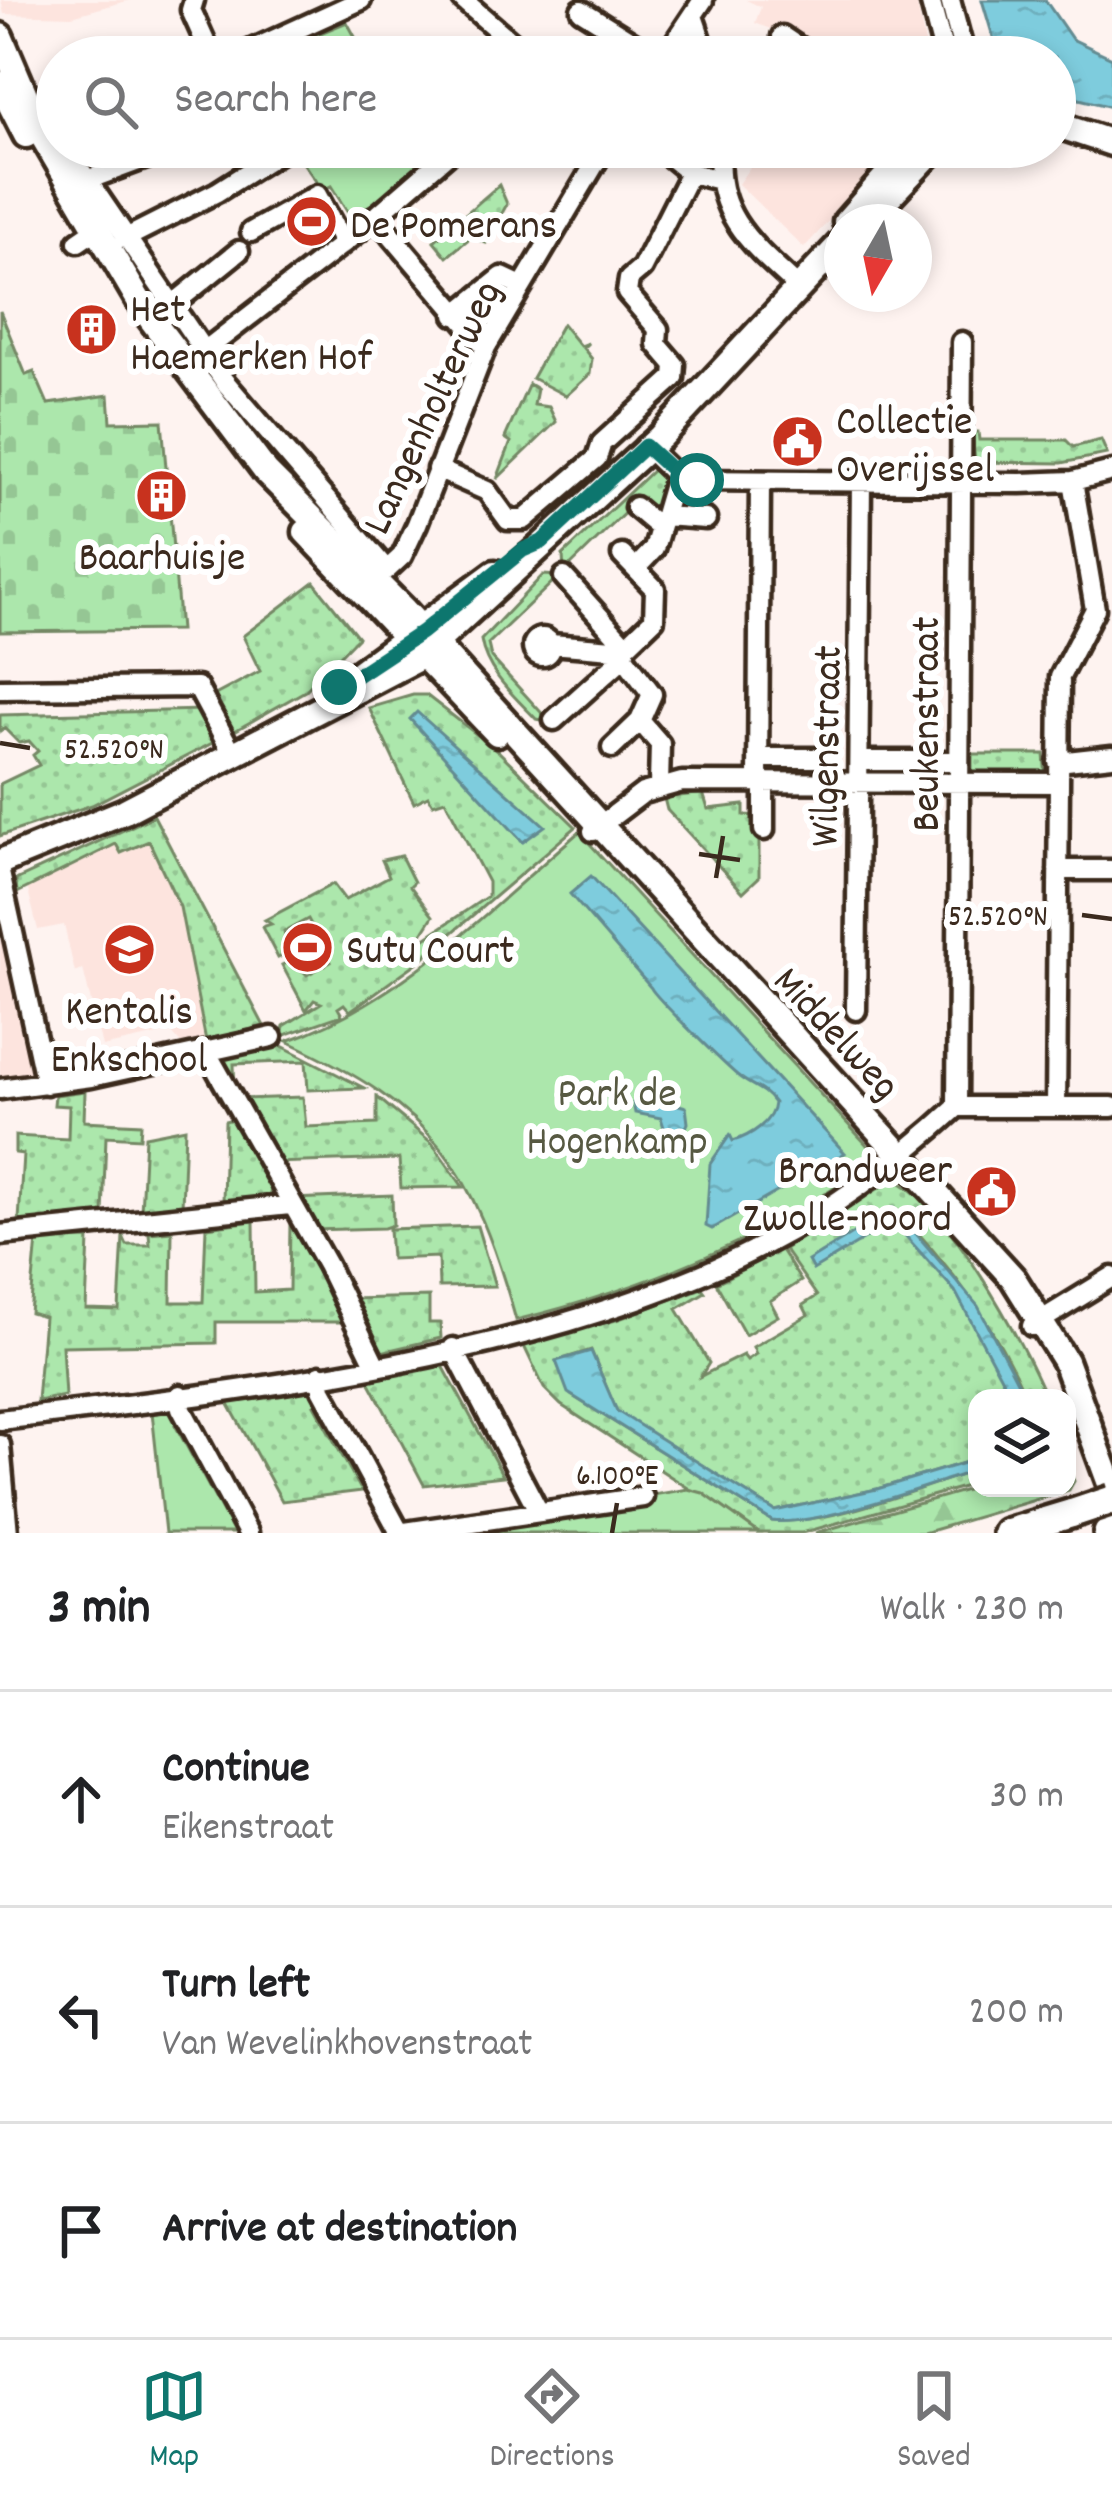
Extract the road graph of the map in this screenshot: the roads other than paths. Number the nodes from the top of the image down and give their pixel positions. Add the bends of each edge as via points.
1 (194, 0) edge
2 (361, 0) edge
3 (930, 0) edge
4 (950, 0) edge
5 (471, 3) edge
6 (698, 8) edge
7 (581, 10) dead end
8 (0, 36) edge
9 (203, 36) edge
10 (283, 36) edge
11 (503, 36) edge
12 (625, 36) edge
13 (676, 36) edge
14 (939, 36) edge
15 (959, 36) edge
16 (0, 84) edge
17 (36, 112) edge
18 (36, 125) edge
19 (1076, 131) edge
20 (1076, 143) edge
21 (1112, 143) edge
22 (1112, 154) edge
23 (60, 168) edge
24 (75, 168) edge
25 (121, 168) edge
26 (252, 168) edge
27 (431, 168) edge
28 (592, 168) edge
29 (683, 168) edge
30 (718, 168) edge
31 (893, 168) edge
32 (916, 168) edge
33 (689, 173) junction
34 (716, 179) junction
35 (87, 181) junction
36 (862, 204) edge
37 (883, 204) edge
38 (375, 216) junction
39 (250, 232) dead end
40 (124, 238) junction
41 (343, 243) junction
42 (824, 248) edge
43 (239, 250) dead end
44 (824, 258) edge
45 (795, 284) junction
46 (519, 285) junction
47 (171, 305) junction
48 (455, 314) junction
49 (962, 342) dead end
50 (486, 347) junction
51 (187, 361) junction
52 (648, 442) junction
53 (437, 470) junction
54 (1112, 471) edge
55 (266, 472) junction
56 (676, 474) junction
57 (1073, 481) junction
58 (760, 482) junction
59 (861, 482) junction
60 (961, 483) junction
61 (635, 507) dead end
62 (706, 519) dead end
63 (662, 522) junction
64 (338, 531) junction
65 (564, 577) dead end
66 (1104, 613) edge
67 (421, 644) junction
68 (550, 644) dead end
69 (625, 651) junction
70 (0, 689) edge
71 (554, 720) dead end
72 (640, 722) junction
73 (613, 748) dead end
74 (233, 754) junction
75 (1112, 756) edge
76 (758, 758) junction
77 (821, 758) dead end
78 (859, 761) junction
79 (958, 761) junction
80 (1058, 762) junction
81 (761, 781) junction
82 (859, 782) junction
83 (956, 782) junction
84 (1058, 783) junction
85 (659, 786) junction
86 (597, 828) junction
87 (764, 830) dead end
88 (0, 862) edge
89 (1058, 870) junction
90 (1112, 871) edge
91 (0, 873) edge
92 (856, 1010) dead end
93 (272, 1037) dead end
94 (207, 1053) junction
95 (46, 1084) junction
96 (0, 1089) edge
97 (957, 1106) junction
98 (1056, 1107) junction
99 (1112, 1107) edge
100 (901, 1156) junction
101 (290, 1205) junction
102 (0, 1235) edge
103 (1112, 1276) edge
104 (1037, 1323) junction
105 (453, 1348) junction
106 (376, 1366) junction
107 (320, 1375) junction
108 (1063, 1389) edge
109 (180, 1395) junction
110 (0, 1420) edge
111 (1076, 1425) edge
112 (0, 1445) edge
113 (1112, 1489) edge
114 (643, 1497) dead end
115 (1112, 1500) edge
116 (539, 1513) junction
117 (1111, 1531) edge
118 (8, 1533) edge
119 (248, 1533) edge
120 (399, 1533) edge
121 (1007, 1533) edge

1 - 9 street
2 - 10 street
3 - 14 street
4 - 15 street
5 - 11 street
6 - 13 street
7 - 12 street
8 - 17 main road
16 - 18 main road
19 - 21 main road
20 - 22 main road
23 - 51 main road via 87,236 139,311
24 - 35 street
25 - 35 street
26 - 40 street
27 - 38 street
28 - 46 street, Langenholterweg
29 - 33 street
30 - 34 street
31 - 36 main road
32 - 37 main road
33 - 34 street
33 - 53 street via 627,293 658,328 674,378 524,520 508,520 487,491
34 - 45 street via 750,242
35 - 40 street
38 - 41 street
38 - 48 street
39 - 41 street via 317,195
40 - 47 street
41 - 51 street
42 - 45 main road
43 - 47 street
44 - 45 main road
45 - 52 main road
46 - 48 street via 502,277
46 - 50 street, Langenholterweg
47 - 51 street
48 - 50 street
49 - 60 street, Beukenstraat
50 - 53 street, Langenholterweg
51 - 55 main road
51 - 64 street
52 - 56 street
52 - 67 main road
53 - 64 street, Langenholterweg via 402,556 388,570
54 - 57 street
55 - 64 main road
55 - 67 main road via 316,545
56 - 58 street
56 - 63 street
57 - 60 street
57 - 66 street
58 - 59 street
58 - 76 street
59 - 60 street
59 - 78 street, Wilgenstraat
60 - 79 street, Beukenstraat
61 - 63 street
62 - 63 street
63 - 69 street via 652,553 629,561 655,589 656,614
64 - 67 main road
65 - 69 street
66 - 80 street via 1060,676
67 - 74 main road
67 - 86 main road, Middelweg
68 - 69 street
69 - 71 street
69 - 72 street via 652,688
70 - 74 street via 197,687
72 - 73 street
72 - 85 street via 659,744
74 - 88 main road via 125,811
75 - 80 street
76 - 77 street
76 - 81 street
78 - 79 street
78 - 82 street, Wilgenstraat
79 - 83 street, Beukenstraat
80 - 84 street
81 - 82 street
81 - 85 street
81 - 87 street
82 - 83 street
82 - 92 street, Wilgenstraat
83 - 84 street
83 - 97 street, Beukenstraat
84 - 89 street
85 - 86 street
86 - 100 main road, Middelweg
89 - 90 street
89 - 98 street
91 - 95 street
93 - 94 street
94 - 95 street
94 - 101 street
95 - 96 street
97 - 98 street
97 - 100 street
98 - 99 street
100 - 104 main road, Middelweg
100 - 105 street via 824,1212 702,1274 597,1313
101 - 102 street
101 - 106 street
103 - 104 street
104 - 108 main road, Middelweg
104 - 113 main road, Middelweg via 1075,1383
105 - 106 street
105 - 116 street
106 - 107 street
107 - 109 street
107 - 120 street
109 - 110 street
109 - 119 street
111 - 117 main road, Middelweg
112 - 118 street
114 - 116 street
115 - 121 highway, bridge
116 - 120 street

